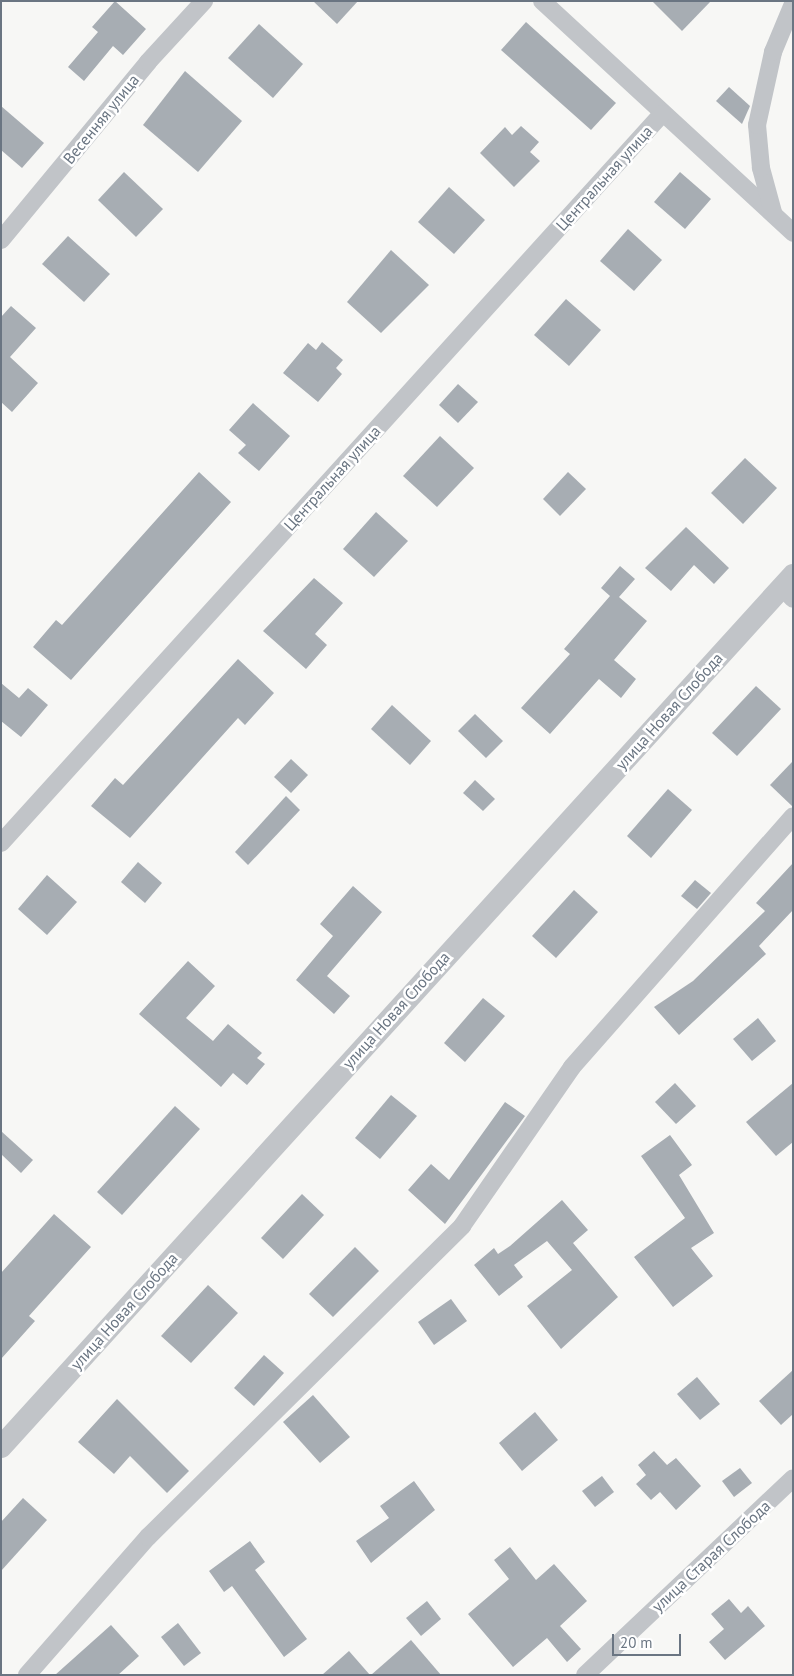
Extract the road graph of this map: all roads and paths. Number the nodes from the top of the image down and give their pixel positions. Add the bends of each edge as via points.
1 (204, 1) edge
2 (542, 1) edge
3 (793, 4) edge
4 (662, 114) junction
5 (774, 213) junction
6 (793, 232) edge
7 (1, 240) edge
8 (789, 587) edge
9 (793, 816) edge
10 (1, 843) edge
11 (1, 1447) edge
12 (793, 1478) edge
13 (27, 1675) edge
14 (585, 1675) edge

1 - 7 street, Весенняя улица via 148,62
2 - 4 street
3 - 5 street via 773,52 757,125 761,168
4 - 5 street
4 - 10 street, Центральная улица
5 - 6 street
8 - 11 street, улица Новая Слобода
9 - 13 street via 572,1067 462,1226 148,1537
12 - 14 street, улица Старая Слобода

